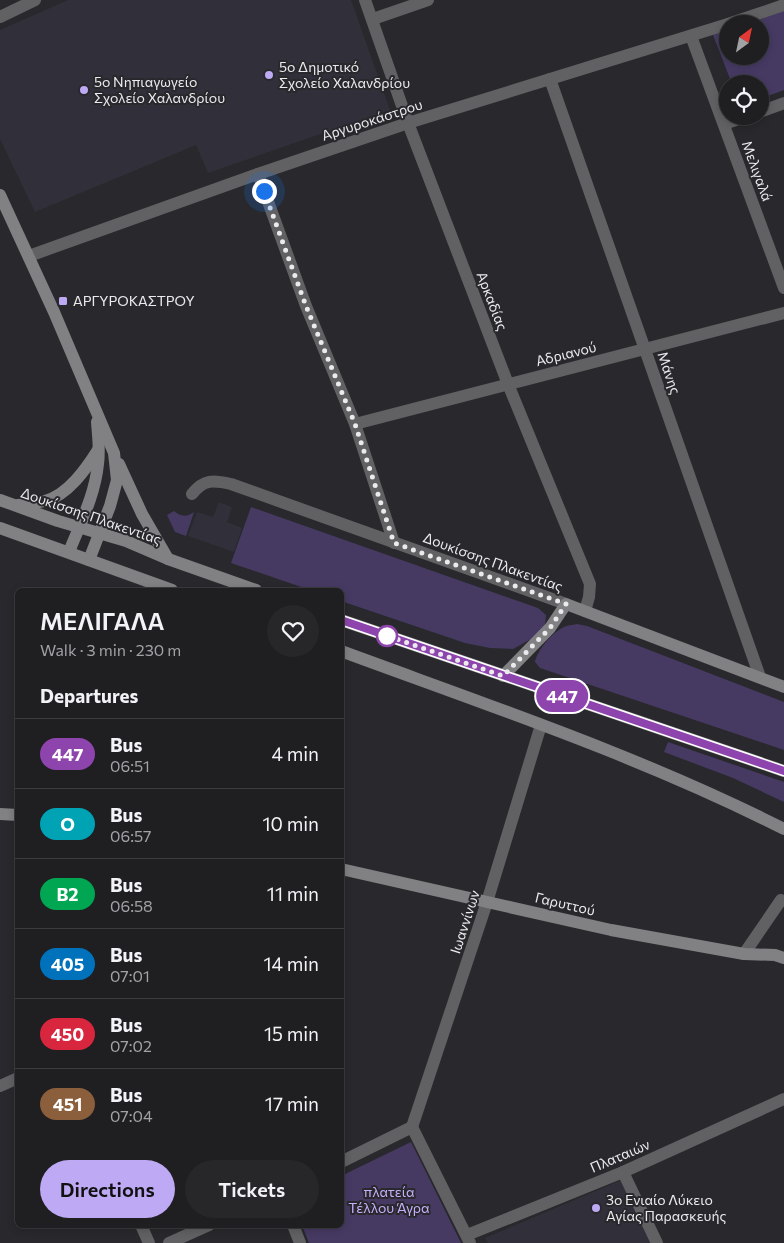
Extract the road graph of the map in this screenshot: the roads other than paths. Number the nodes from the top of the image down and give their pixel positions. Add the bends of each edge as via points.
1 (35, 0) edge
2 (366, 0) edge
3 (428, 0) edge
4 (784, 6) edge
5 (756, 15) edge
6 (0, 17) edge
7 (372, 19) junction
8 (719, 27) edge
9 (691, 36) junction
10 (550, 79) junction
11 (784, 103) edge
12 (769, 109) edge
13 (719, 111) edge
14 (408, 123) junction
15 (724, 125) edge
16 (258, 174) junction
17 (0, 195) edge
18 (29, 256) junction
19 (784, 288) edge
20 (784, 313) edge
21 (645, 350) junction
22 (508, 384) junction
23 (97, 414) junction
24 (355, 424) junction
25 (98, 450) junction
26 (114, 453) junction
27 (192, 494) dead end
28 (0, 500) edge
29 (16, 506) junction
30 (79, 527) junction
31 (0, 528) edge
32 (100, 533) junction
33 (394, 543) junction
34 (69, 552) junction
35 (168, 559) junction
36 (89, 560) junction
37 (166, 588) edge
38 (250, 588) edge
39 (566, 604) junction
40 (585, 611) junction
41 (344, 621) edge
42 (344, 652) edge
43 (503, 676) junction
44 (760, 677) junction
45 (784, 687) edge
46 (541, 725) junction
47 (784, 771) edge
48 (0, 814) edge
49 (15, 814) edge
50 (784, 828) edge
51 (344, 870) edge
52 (781, 900) dead end
53 (488, 902) junction
54 (744, 954) junction
55 (784, 958) edge
56 (15, 1079) edge
57 (0, 1086) edge
58 (784, 1099) edge
59 (412, 1127) junction
60 (344, 1161) edge
61 (623, 1172) junction
62 (142, 1228) edge
63 (202, 1228) edge
64 (294, 1228) edge
65 (468, 1239) edge
66 (148, 1243) edge
67 (169, 1243) edge
68 (300, 1243) edge
69 (657, 1243) edge

1 - 6 street
2 - 7 street, Αρκαδίας
3 - 7 street
4 - 5 street, Αργυροκάστρου
7 - 14 street, Αρκαδίας
8 - 9 street, Αργυροκάστρου
9 - 10 street, Αργυροκάστρου
9 - 13 street, Μελιγαλά
10 - 14 street, Αργυροκάστρου
10 - 21 street, Μάνης
11 - 12 street
14 - 16 street, Αργυροκάστρου
14 - 22 street, Αρκαδίας
15 - 19 street, Μελιγαλά
16 - 18 street, Αργυροκάστρου
16 - 24 street via 306,306
17 - 18 main road
18 - 23 main road
20 - 21 street, Αδριανού
21 - 22 street, Αδριανού
21 - 44 street, Μάνης
22 - 24 street, Αδριανού
22 - 40 street, Αρκαδίας via 590,584
23 - 25 main road
23 - 26 main road
24 - 33 street
25 - 29 main road via 86,470 55,496
25 - 30 main road via 96,478
26 - 32 main road via 117,480
26 - 35 main road via 142,514
27 - 33 street, Δουκίσσης Πλακεντίας via 198,486 208,482 231,484
28 - 29 main road, Δουκίσσης Πλακεντίας
29 - 30 main road, Δουκίσσης Πλακεντίας
30 - 32 main road, Δουκίσσης Πλακεντίας
30 - 34 main road
31 - 34 main road
32 - 35 main road, Δουκίσσης Πλακεντίας
32 - 36 main road
33 - 39 street, Δουκίσσης Πλακεντίας
34 - 36 main road
35 - 38 main road, Δουκίσσης Πλακεντίας
36 - 37 main road
39 - 40 main road, Δουκίσσης Πλακεντίας
39 - 43 main road via 550,628
40 - 44 main road, Δουκίσσης Πλακεντίας
41 - 43 main road
42 - 46 main road
43 - 47 main road
44 - 45 main road, Δουκίσσης Πλακεντίας
46 - 50 main road via 687,782
46 - 53 street, Ιωαννίνων
48 - 49 main road
51 - 53 main road, Γαρυττού
52 - 54 street
53 - 54 main road, Γαρυττού via 611,930
53 - 59 street, Ιωαννίνων
54 - 55 main road, Γαρυττού
56 - 57 street
58 - 61 street, Πλαταιών
59 - 60 street
59 - 65 street
61 - 65 street, Πλαταιών
61 - 69 street
62 - 66 street
63 - 67 street
64 - 68 street

